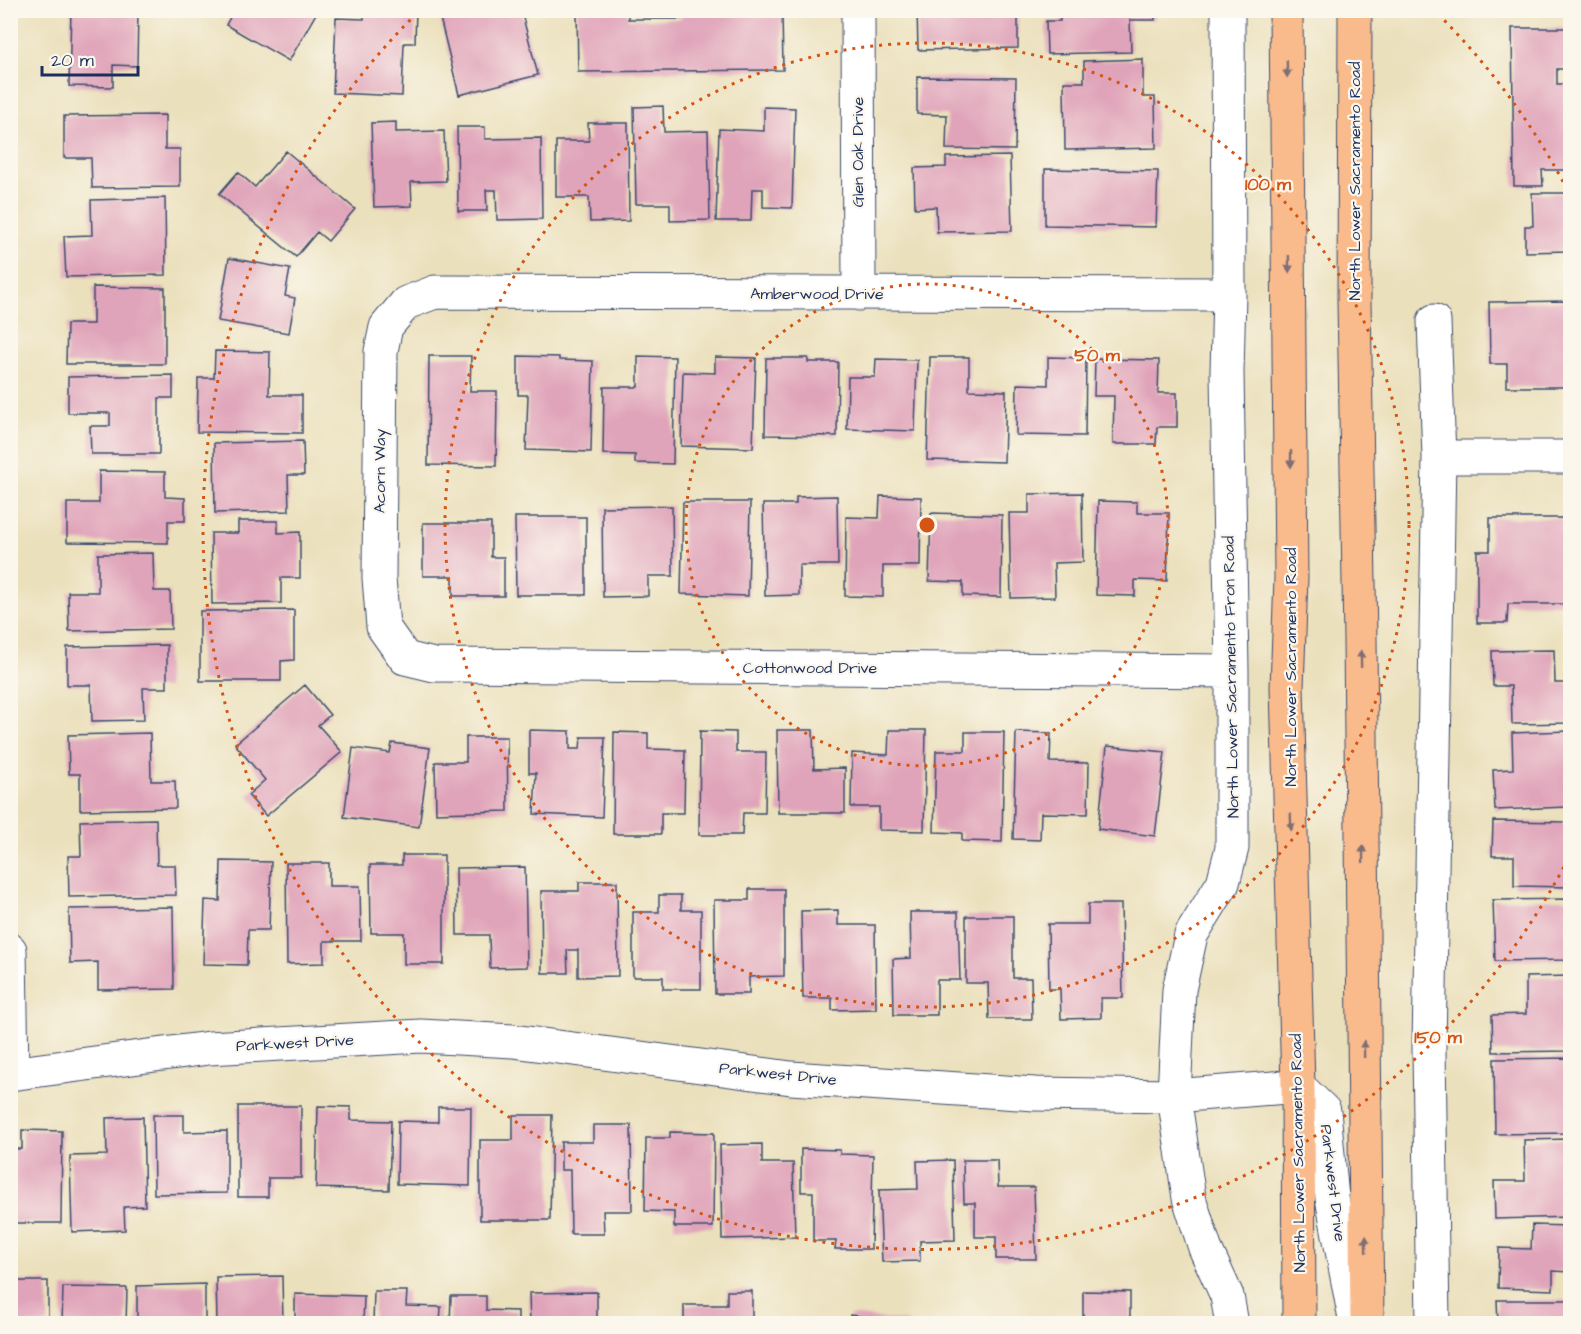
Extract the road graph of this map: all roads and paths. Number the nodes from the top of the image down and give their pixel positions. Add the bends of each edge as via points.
1 (858, 10) edge
2 (1228, 10) edge
3 (1286, 10) edge
4 (1355, 10) edge
5 (859, 294) junction
6 (1229, 294) junction
7 (406, 303) joint
8 (1434, 321) dead end
9 (1438, 457) junction
10 (1570, 457) edge
11 (395, 644) joint
12 (1232, 671) junction
13 (10, 950) edge
14 (11, 1074) edge
15 (1298, 1086) junction
16 (1174, 1096) junction
17 (1232, 1323) edge
18 (1299, 1323) edge
19 (1356, 1323) edge
20 (1367, 1323) edge
21 (1433, 1323) edge

1 - 5 street, Glen Oak Drive
2 - 6 street, North Lower Sacramento Fron Road
3 -> 15 main road, North Lower Sacramento Road via 1291,567 1287,687
20 -> 4 main road, North Lower Sacramento Road via 1354,301
5 - 6 street, Amberwood Drive
5 - 7 street, Amberwood Drive via 435,292
6 - 12 street, North Lower Sacramento Fron Road
7 - 11 street, Acorn Way via 386,327 381,351 379,578 383,627
8 - 9 street
9 - 10 street
9 - 21 street via 1429,1049
11 - 12 street, Cottonwood Drive via 405,658 434,665
12 - 16 street, North Lower Sacramento Fron Road via 1233,848 1223,883 1191,935 1179,990
13 - 14 street
14 - 16 street, Parkwest Drive via 209,1048 421,1036 513,1041 791,1077 1035,1094
15 - 16 street, Parkwest Drive
15 - 18 main road, North Lower Sacramento Road
15 - 19 street, Parkwest Drive via 1324,1111 1332,1198
16 - 17 street, North Lower Sacramento Fron Road via 1189,1198 1205,1248 1227,1296

